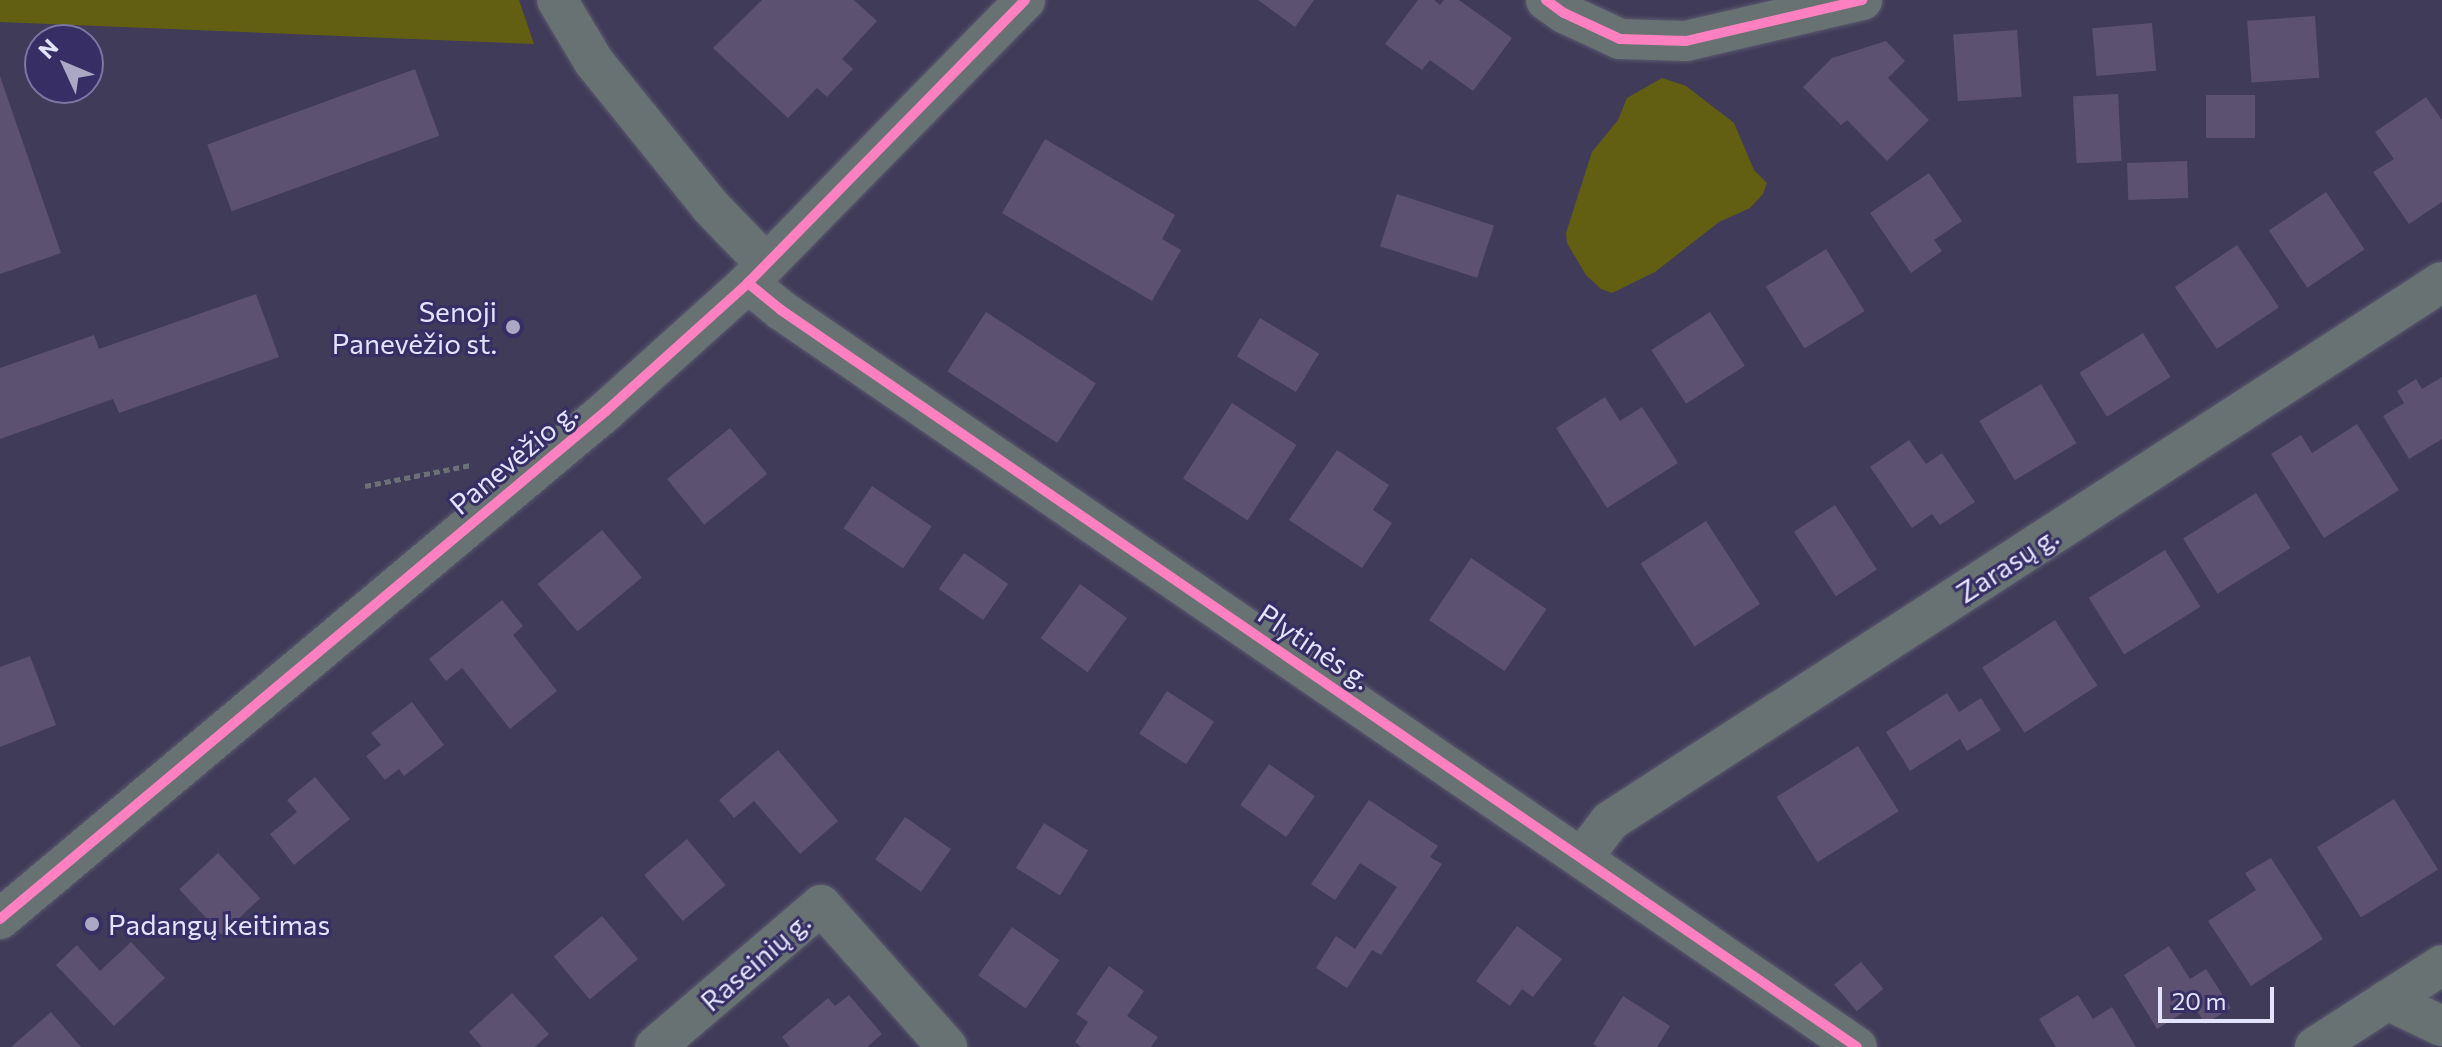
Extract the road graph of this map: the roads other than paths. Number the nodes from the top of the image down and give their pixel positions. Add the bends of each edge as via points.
1 (557, 0) edge
2 (1025, 0) edge
3 (1546, 0) edge
4 (1862, 0) edge
5 (757, 273) junction
6 (2442, 282) edge
7 (1582, 858) junction
8 (0, 919) edge
9 (2442, 965) edge
10 (2387, 1000) junction
11 (2442, 1026) edge
12 (655, 1047) edge
13 (947, 1047) edge
14 (1857, 1047) edge
15 (2315, 1047) edge

1 - 5 street, Plytinės g. via 594,62
2 - 5 street, Panevėžio g.
3 - 4 street via 1620,39 1686,41
5 - 7 street, Plytinės g. via 781,310
5 - 8 street, Panevėžio g. via 606,411
6 - 7 street, Zarasų g. via 1610,821
7 - 14 street, Plytinės g.
9 - 10 street
10 - 11 street
10 - 15 street
12 - 13 street, Raseinių g. via 821,905

